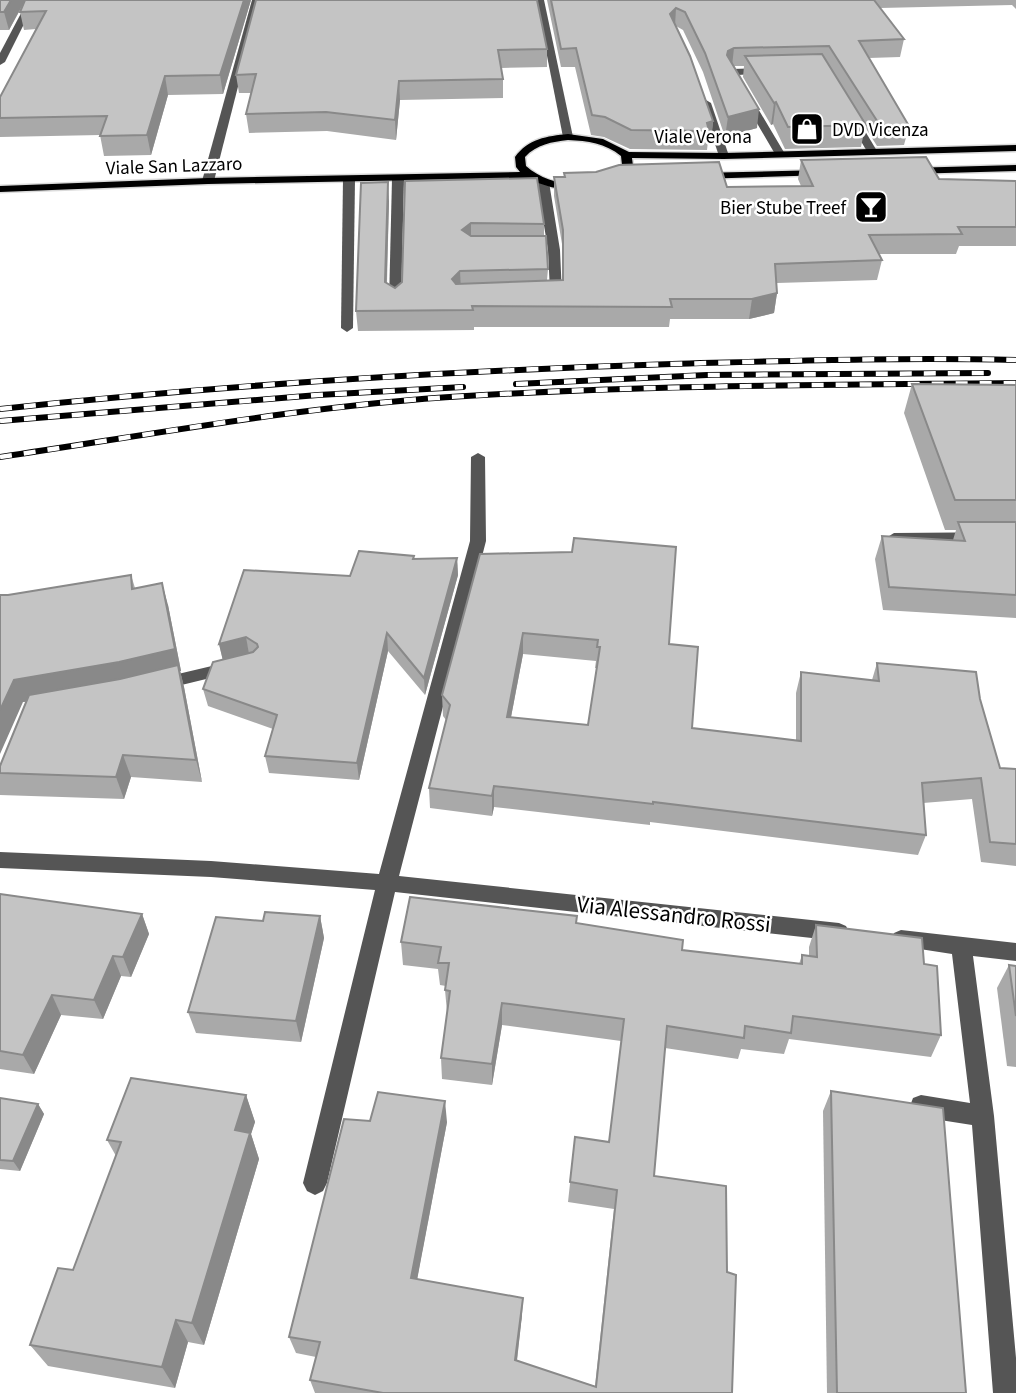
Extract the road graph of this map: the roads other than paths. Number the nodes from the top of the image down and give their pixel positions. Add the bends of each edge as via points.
1 (32, 0) edge
2 (256, 0) edge
3 (540, 0) edge
4 (0, 62) edge
5 (771, 71) edge
6 (704, 97) edge
7 (844, 104) edge
8 (568, 137) junction
9 (1016, 148) edge
10 (872, 151) junction
11 (780, 154) junction
12 (626, 155) junction
13 (723, 156) junction
14 (520, 162) junction
15 (1016, 168) edge
16 (896, 171) edge
17 (829, 173) edge
18 (530, 175) junction
19 (680, 177) edge
20 (383, 178) junction
21 (615, 178) junction
22 (628, 178) edge
23 (349, 179) junction
24 (398, 179) junction
25 (208, 181) junction
26 (543, 182) junction
27 (0, 189) edge
28 (541, 250) edge
29 (554, 250) junction
30 (529, 296) edge
31 (395, 302) edge
32 (347, 328) dead end
33 (478, 457) dead end
34 (1016, 537) edge
35 (883, 538) edge
36 (250, 663) edge
37 (139, 690) edge
38 (0, 860) edge
39 (387, 883) junction
40 (961, 946) junction
41 (1016, 951) edge
42 (902, 1103) edge
43 (983, 1116) junction
44 (315, 1183) dead end
45 (1006, 1393) edge

1 - 4 street
2 - 25 street
3 - 8 street
5 - 11 street, Viale Verona via 732,72
6 - 13 street
7 - 10 street
8 - 12 main road via 607,143
8 - 14 main road via 537,143 523,152
9 - 10 main road, Viale Verona
10 - 11 main road, Viale Verona
11 - 13 main road, Viale Verona
12 - 13 main road, Viale Verona
12 - 21 main road via 628,166
14 - 18 main road
14 - 20 main road, Viale San Lazzaro
15 - 16 main road
17 - 19 main road, Viale Verona
18 - 24 main road, Viale San Lazzaro
18 - 26 main road
20 - 23 main road, Viale San Lazzaro
20 - 24 main road, Viale San Lazzaro
21 - 22 main road
21 - 26 main road via 587,186
23 - 25 main road, Viale San Lazzaro
23 - 32 street
24 - 31 street
25 - 27 main road, Viale San Lazzaro
26 - 29 street
28 - 29 street
29 - 30 street via 556,295
33 - 39 street via 478,541
34 - 35 street
36 - 37 street
38 - 39 street, Via Alessandro Rossi via 211,869
39 - 40 street, Via Alessandro Rossi
39 - 44 street
40 - 41 street, Via Alessandro Rossi
40 - 43 street
42 - 43 street
43 - 45 street

